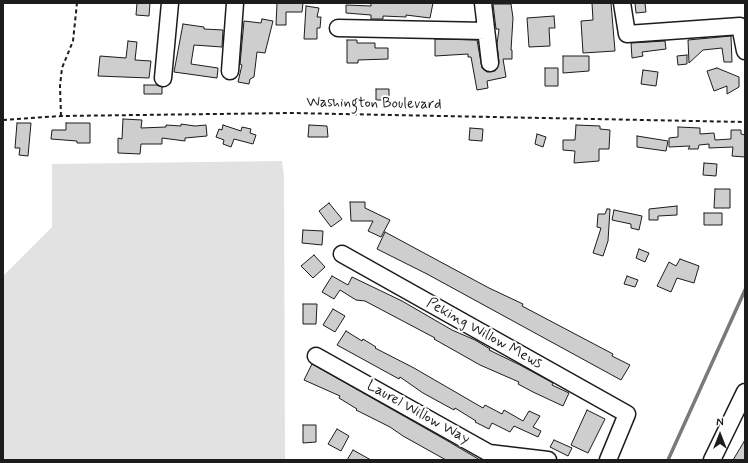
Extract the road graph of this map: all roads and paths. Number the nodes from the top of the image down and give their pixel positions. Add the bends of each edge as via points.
1 (77, 3) edge
2 (170, 3) edge
3 (235, 3) edge
4 (483, 3) edge
5 (622, 3) edge
6 (338, 28) dead end
7 (486, 31) junction
8 (745, 51) edge
9 (490, 63) dead end
10 (230, 71) dead end
11 (163, 78) dead end
12 (61, 116) junction
13 (3, 120) edge
14 (745, 122) edge
15 (342, 254) dead end
16 (316, 356) dead end
17 (745, 392) edge
18 (548, 460) edge
19 (608, 460) edge
20 (712, 460) edge

1 - 12 path via 73,41 62,68
2 - 11 street
3 - 10 street
4 - 7 street
5 - 8 street via 627,34 740,26
6 - 7 street
7 - 9 street
12 - 13 path, Washington Boulevard
12 - 14 path, Washington Boulevard via 291,113
15 - 19 street, Peking Willow Mews via 627,414
16 - 18 street, Laurel Willow Way via 489,453
17 - 20 street

